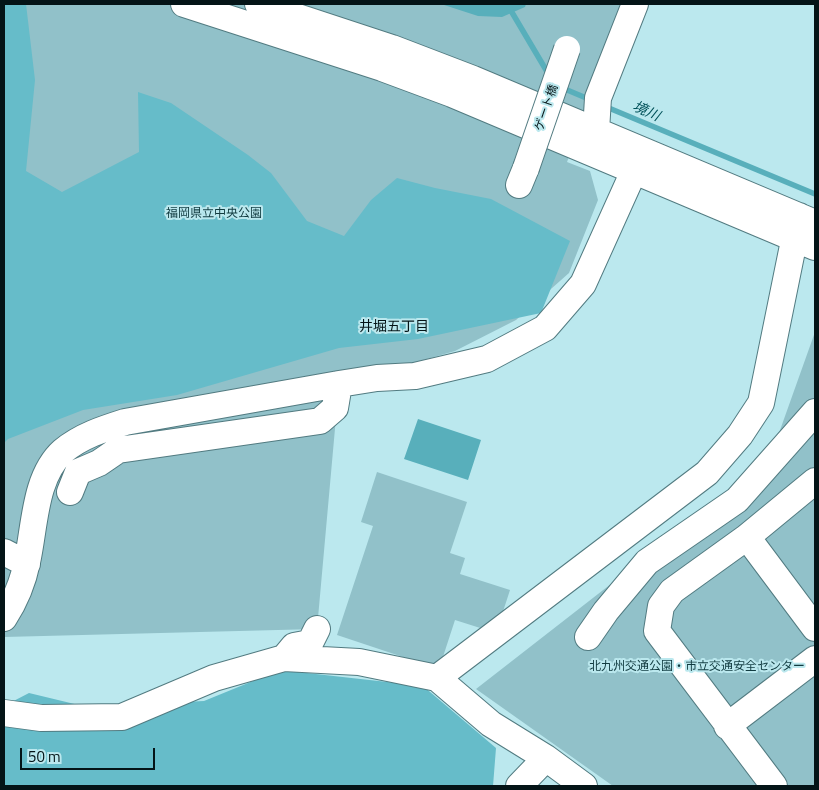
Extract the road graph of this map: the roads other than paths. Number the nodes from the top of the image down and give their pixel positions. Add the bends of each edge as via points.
1 (184, 4) edge
2 (258, 4) edge
3 (635, 4) edge
4 (568, 49) dead end
5 (596, 131) junction
6 (638, 161) junction
7 (522, 177) dead end
8 (806, 231) edge
9 (339, 384) junction
10 (815, 412) edge
11 (70, 492) dead end
12 (811, 495) edge
13 (747, 537) junction
14 (4, 552) edge
15 (27, 564) junction
16 (4, 618) edge
17 (317, 628) dead end
18 (815, 628) edge
19 (588, 637) dead end
20 (284, 658) junction
21 (815, 659) edge
22 (437, 678) junction
23 (4, 713) edge
24 (727, 726) junction
25 (546, 758) junction
26 (519, 786) edge
27 (584, 786) edge
28 (774, 786) edge

1 - 6 street via 382,68
2 - 5 street via 401,52
3 - 5 street via 598,98
4 - 7 street, ゲート橋, bridge
5 - 6 street
6 - 8 street
6 - 9 street via 583,284 545,328 487,359 415,376
8 - 22 street via 761,403 740,434 706,473
9 - 11 street via 335,408 320,421 118,450 78,472
9 - 15 street via 125,422 94,432 62,452 48,474 40,494
10 - 19 street via 737,500 647,562 606,610
12 - 13 street
13 - 18 street
13 - 24 street via 672,591 660,606 658,631
14 - 15 street
15 - 16 street via 14,602
17 - 20 street via 310,643 294,646
20 - 22 street via 359,662
20 - 23 street via 214,678 122,717 42,718
21 - 24 street
22 - 25 street via 491,724
24 - 28 street
25 - 26 street
25 - 27 street

